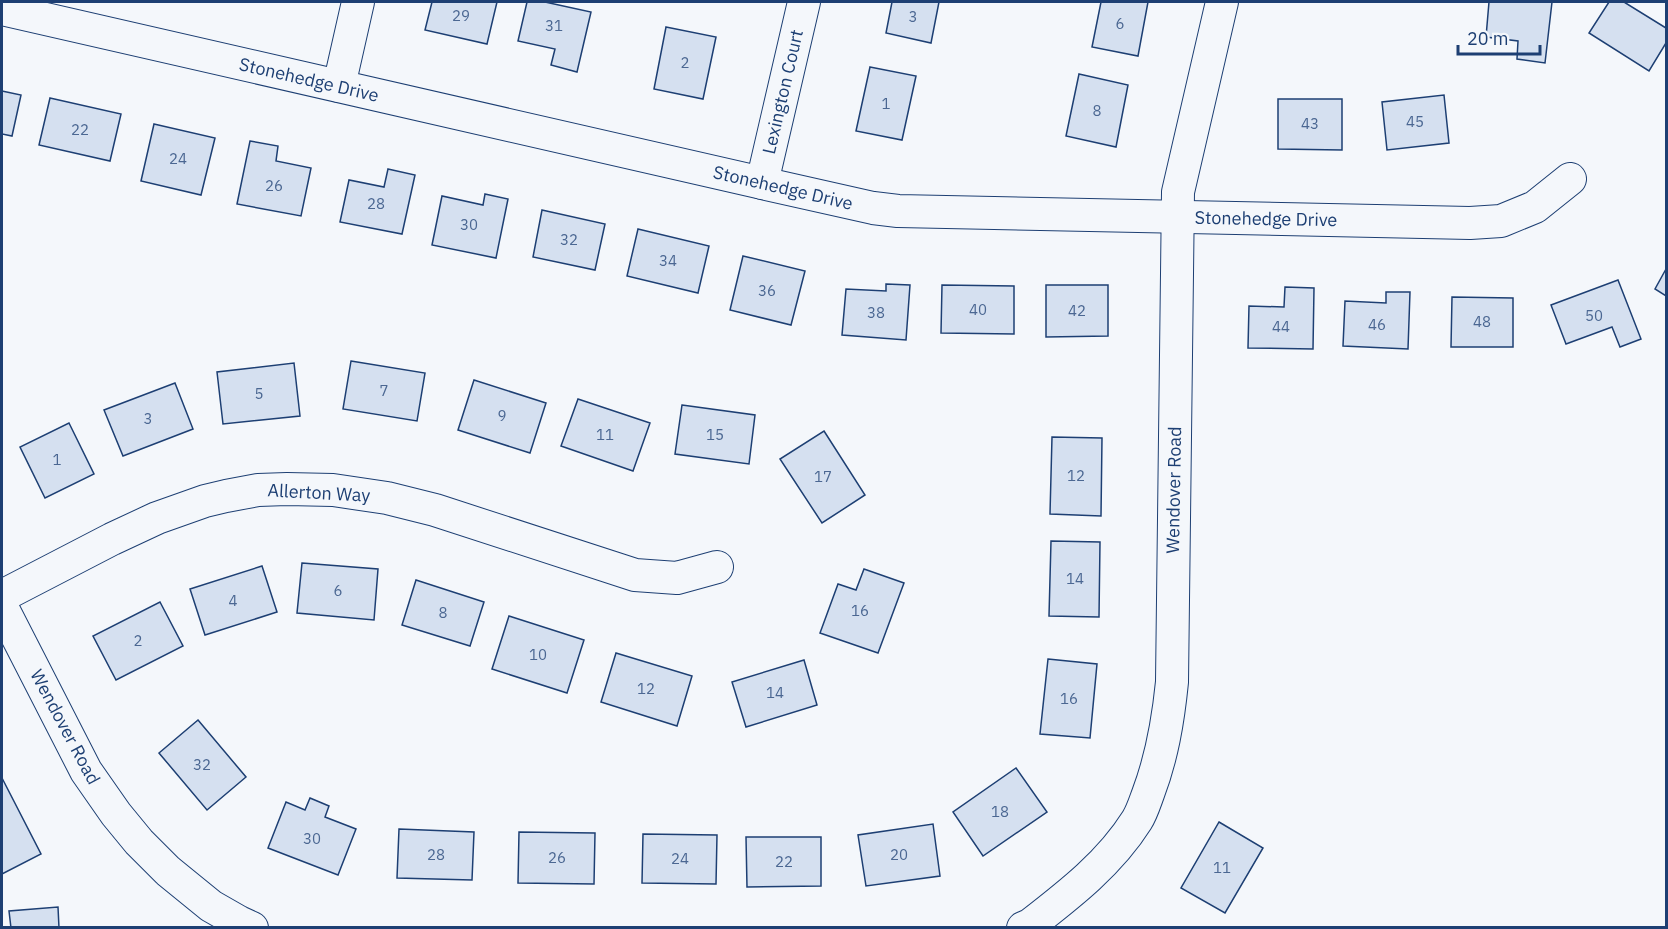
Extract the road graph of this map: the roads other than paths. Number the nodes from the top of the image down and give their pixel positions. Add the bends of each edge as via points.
1 (358, 2) edge
2 (804, 2) edge
3 (1222, 2) edge
4 (2, 9) edge
5 (339, 86) junction
6 (1570, 179) dead end
7 (762, 183) junction
8 (1177, 217) junction
9 (717, 567) dead end
10 (2, 596) edge
11 (2, 607) edge
12 (252, 927) edge
13 (1023, 927) edge

1 - 5 street
2 - 7 street, Lexington Court
3 - 8 street, Wendover Road via 1178,192
4 - 5 street, Stonehedge Drive
5 - 7 street, Stonehedge Drive
6 - 8 street, Stonehedge Drive via 1535,207 1501,221
7 - 8 street, Stonehedge Drive via 898,211
8 - 13 street, Wendover Road via 1172,682 1167,728 1156,774 1138,818 1111,855 1079,888
9 - 10 street, Allerton Way via 677,578 635,575 387,498 333,490 258,490 205,501 157,518
11 - 12 street, Wendover Road via 86,771 116,814 168,872 211,906

